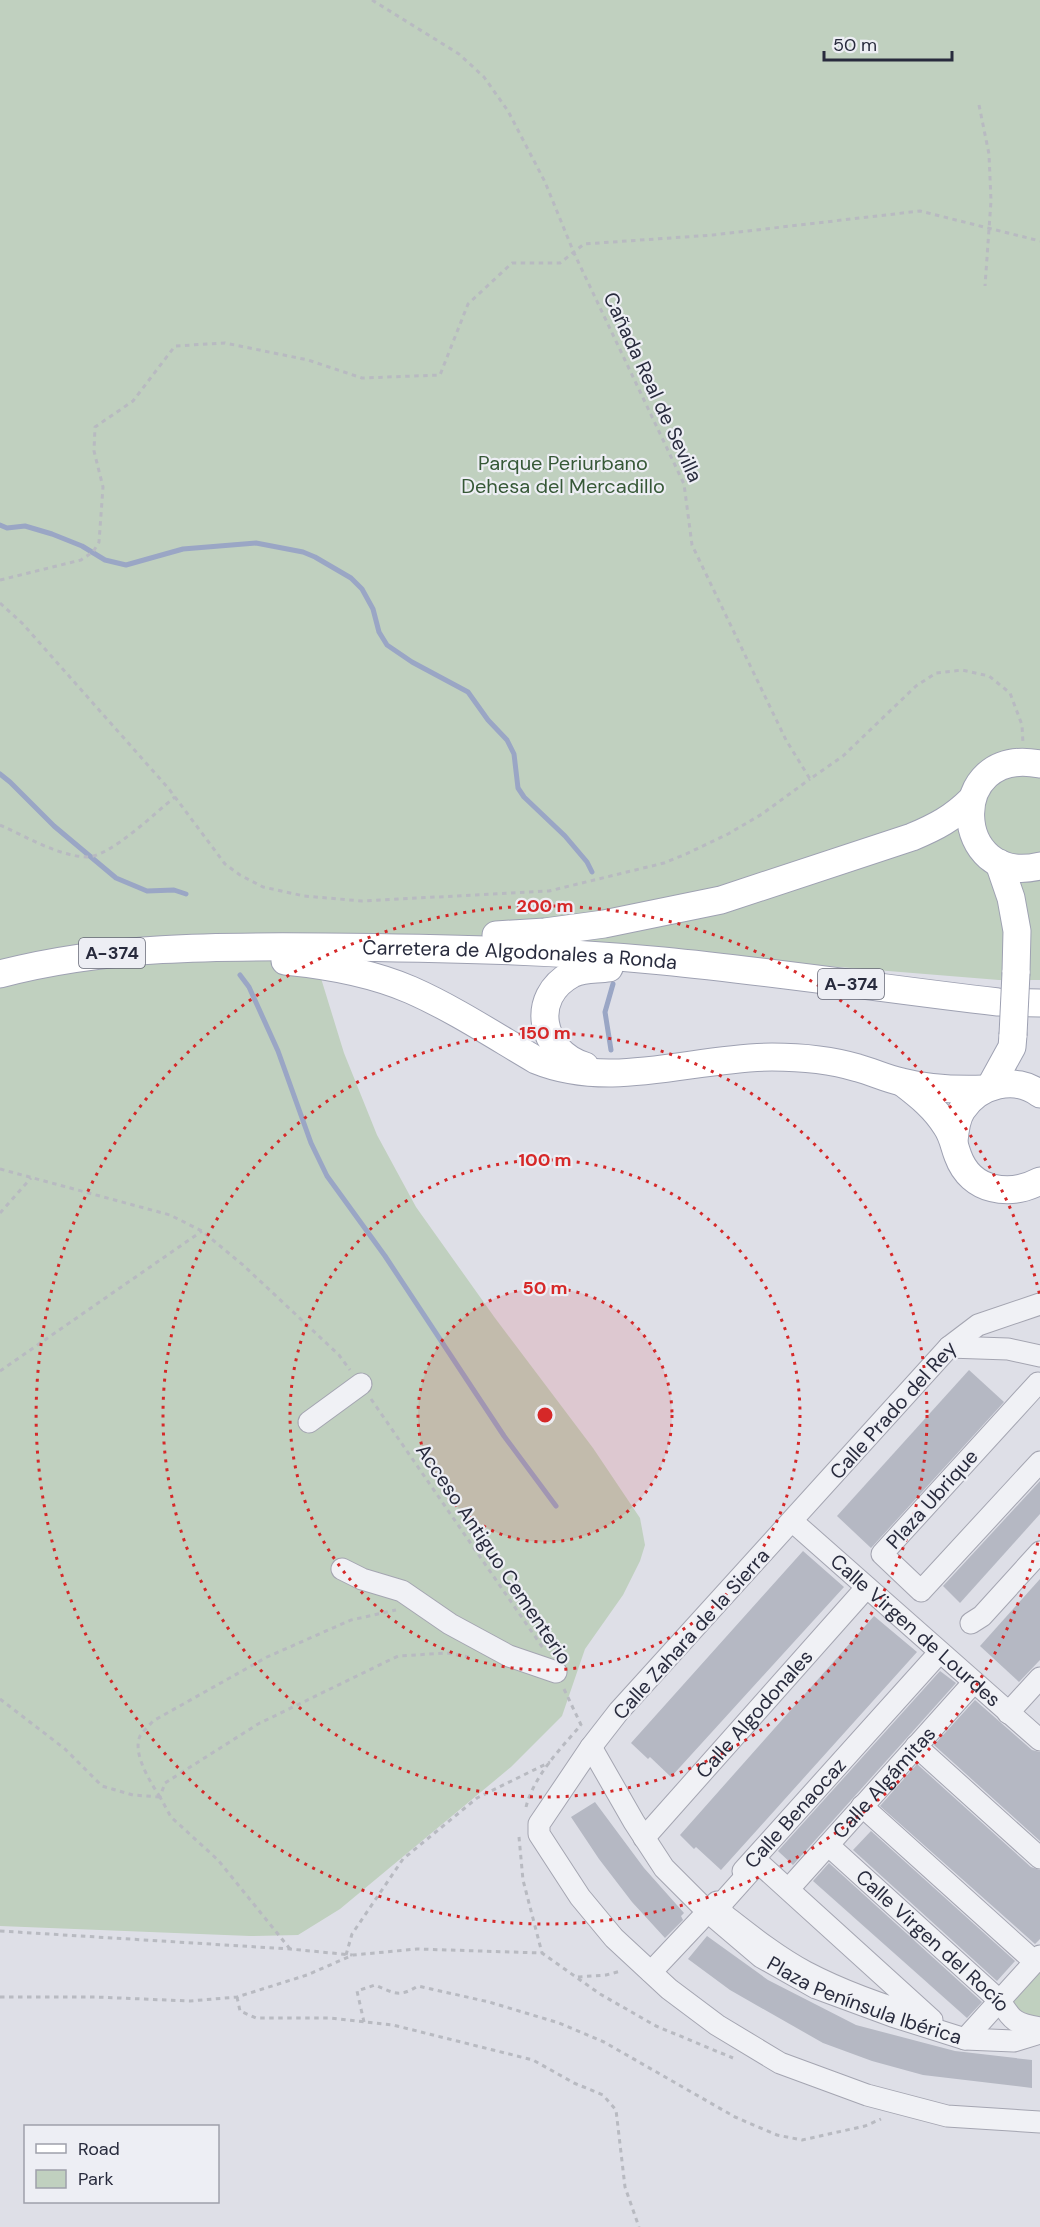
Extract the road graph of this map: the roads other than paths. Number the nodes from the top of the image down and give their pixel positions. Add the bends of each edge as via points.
1 (1032, 762) edge
2 (971, 800) junction
3 (999, 863) junction
4 (1040, 866) edge
5 (1040, 872) edge
6 (1017, 931) junction
7 (225, 946) junction
8 (388, 947) junction
9 (662, 961) junction
10 (0, 974) edge
11 (1040, 1003) edge
12 (1013, 1041) junction
13 (597, 1072) junction
14 (902, 1082) junction
15 (987, 1088) junction
16 (1036, 1091) edge
17 (954, 1141) junction
18 (1036, 1187) edge
19 (1040, 1304) edge
20 (949, 1347) junction
21 (1040, 1356) edge
22 (361, 1384) road end
23 (1040, 1384) edge
24 (309, 1422) dead end
25 (1040, 1462) edge
26 (792, 1521) junction
27 (1040, 1552) edge
28 (342, 1569) dead end
29 (866, 1588) junction
30 (971, 1623) dead end
31 (939, 1653) junction
32 (556, 1672) road end
33 (1040, 1678) edge
34 (974, 1682) junction
35 (1008, 1713) junction
36 (1040, 1740) edge
37 (916, 1746) junction
38 (591, 1747) junction
39 (862, 1806) junction
40 (644, 1838) junction
41 (828, 1845) junction
42 (1040, 1858) edge
43 (759, 1859) junction
44 (795, 1883) junction
45 (708, 1912) junction
46 (1037, 1959) edge
47 (646, 1967) junction
48 (1000, 2001) junction
49 (1040, 2028) edge
50 (1040, 2033) edge
51 (965, 2039) junction
52 (1039, 2117) edge

1 - 2 main road via 1006,764 991,772
2 - 3 main road via 969,819 974,837 984,852
2 - 8 main road via 943,824 912,837 721,900 568,929 442,936
3 - 4 main road via 1013,868
3 - 6 main road
5 - 6 main road
6 - 12 main road, bridge
7 - 8 main road, Carretera de Algodonales a Ronda / A-374
7 - 10 main road, Carretera de Algodonales a Ronda / A-374 via 113,953
7 - 13 main road via 266,959 309,963 362,975 410,990 553,1067
8 - 9 main road, Carretera de Algodonales a Ronda / A-374
9 - 11 main road, Carretera de Algodonales a Ronda / A-374
9 - 13 main road via 573,973 550,994 545,1025 550,1040 573,1062
12 - 15 main road
12 - 16 main road
13 - 14 main road via 639,1072 772,1057 814,1059
14 - 15 main road via 944,1089
14 - 17 main road via 927,1100
15 - 16 main road via 1017,1084
15 - 17 main road via 971,1098 962,1111
17 - 18 main road via 958,1157 979,1183 994,1190
19 - 20 street, Calle Prado del Rey via 978,1325
20 - 21 street via 1008,1349
20 - 26 street, Calle Prado del Rey
22 - 24 street
23 - 25 street, Plaza Ubrique via 882,1554 921,1591
26 - 29 street, Calle Virgen de Lourdes
26 - 38 street, Calle Zahara de la Sierra via 619,1711
27 - 30 street via 982,1616
28 - 32 street via 402,1591 450,1624 509,1656
29 - 31 street, Calle Virgen de Lourdes
29 - 40 street, Calle Algodonales
31 - 34 street, Calle Virgen de Lourdes
31 - 43 street, Calle Benaocaz
33 - 35 street
34 - 35 street, Calle Virgen de Lourdes
34 - 37 street, Calle Algámitas
35 - 36 street, Calle Virgen de Lourdes
37 - 39 street, Calle Algámitas
37 - 42 street
38 - 40 street, Plaza Península Ibérica
38 - 47 street, Calle Zahara de la Sierra via 539,1824 540,1834 580,1897
39 - 41 street, Calle Algámitas
39 - 46 street
40 - 45 street, Plaza Península Ibérica via 664,1868
41 - 44 street, Calle Algámitas
41 - 48 street, Calle Virgen del Rocío
43 - 43 street, Plaza Península Ibérica via 795,1895 932,2020 894,2009 807,1972 722,1913 722,1903
43 - 44 street, Plaza Península Ibérica
43 - 45 street, Calle Benaocaz
44 - 51 street, Plaza Península Ibérica
45 - 47 street, Calle Benaocaz
45 - 51 street, Plaza Península Ibérica via 761,1957 816,1988
46 - 48 street
47 - 52 street, Calle Zahara de la Sierra via 717,2025 780,2063 867,2095 947,2116
48 - 49 street, Calle Virgen del Rocío via 1013,2020
48 - 51 street
50 - 51 street via 1014,2041

